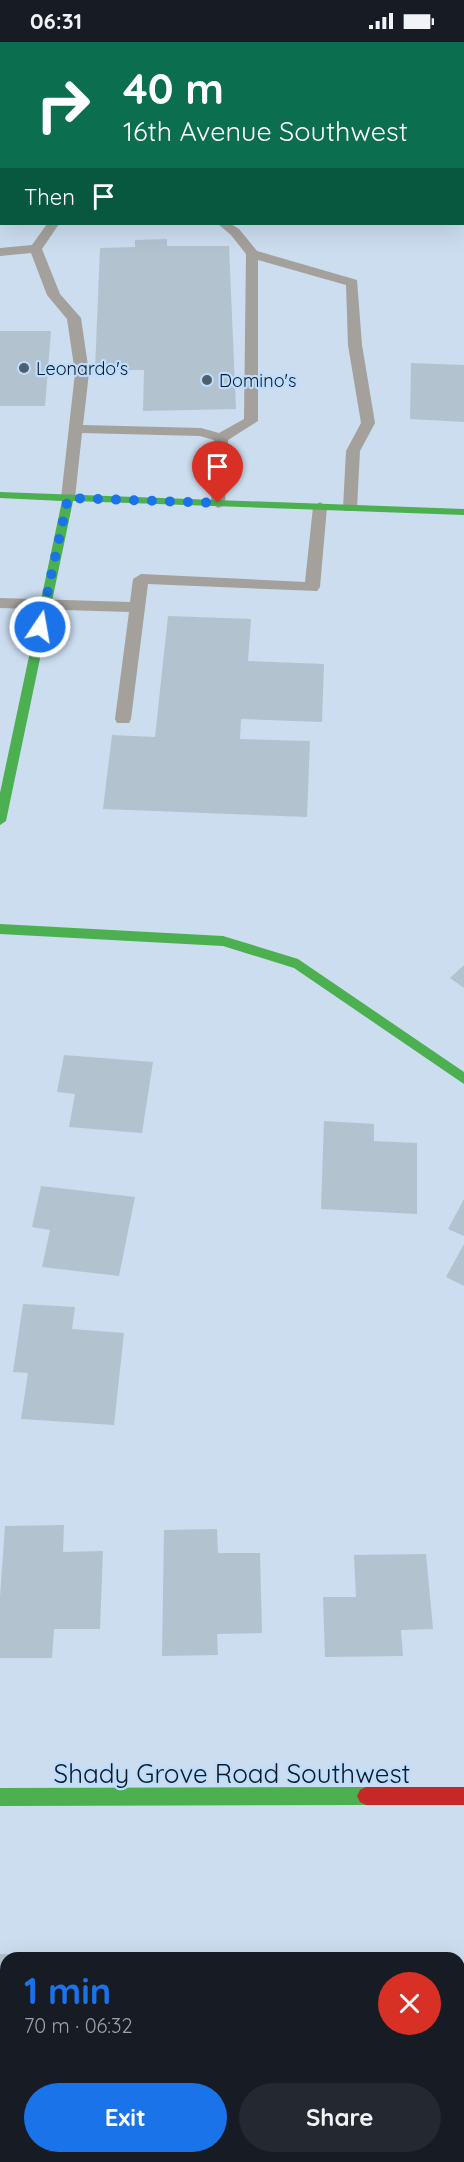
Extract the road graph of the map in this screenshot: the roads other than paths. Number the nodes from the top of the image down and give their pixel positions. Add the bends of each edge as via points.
1 (52, 225) edge
2 (225, 225) edge
3 (36, 249) junction
4 (0, 252) edge
5 (252, 254) junction
6 (76, 429) junction
7 (221, 438) junction
8 (0, 495) edge
9 (68, 498) junction
10 (218, 503) junction
11 (320, 507) junction
12 (350, 508) junction
13 (464, 512) edge
14 (0, 603) edge
15 (45, 606) junction
16 (137, 607) junction
17 (123, 719) dead end
18 (0, 821) edge
19 (0, 929) edge
20 (464, 1079) edge
21 (464, 1796) edge
22 (0, 1797) edge

1 - 3 lane
2 - 5 lane
3 - 4 lane
3 - 6 lane via 54,295 74,318 82,372
5 - 7 lane via 251,421
5 - 12 lane via 352,283 355,345 368,423 353,451
6 - 7 lane via 201,432
6 - 9 lane
7 - 10 lane
8 - 9 street
9 - 10 street
9 - 15 street
10 - 11 street
11 - 12 street
11 - 16 lane via 312,587 141,579
12 - 13 street
14 - 15 lane
15 - 16 lane
15 - 18 street
16 - 17 lane
19 - 20 street via 223,941 297,964
21 - 22 street, Shady Grove Road Southwest

